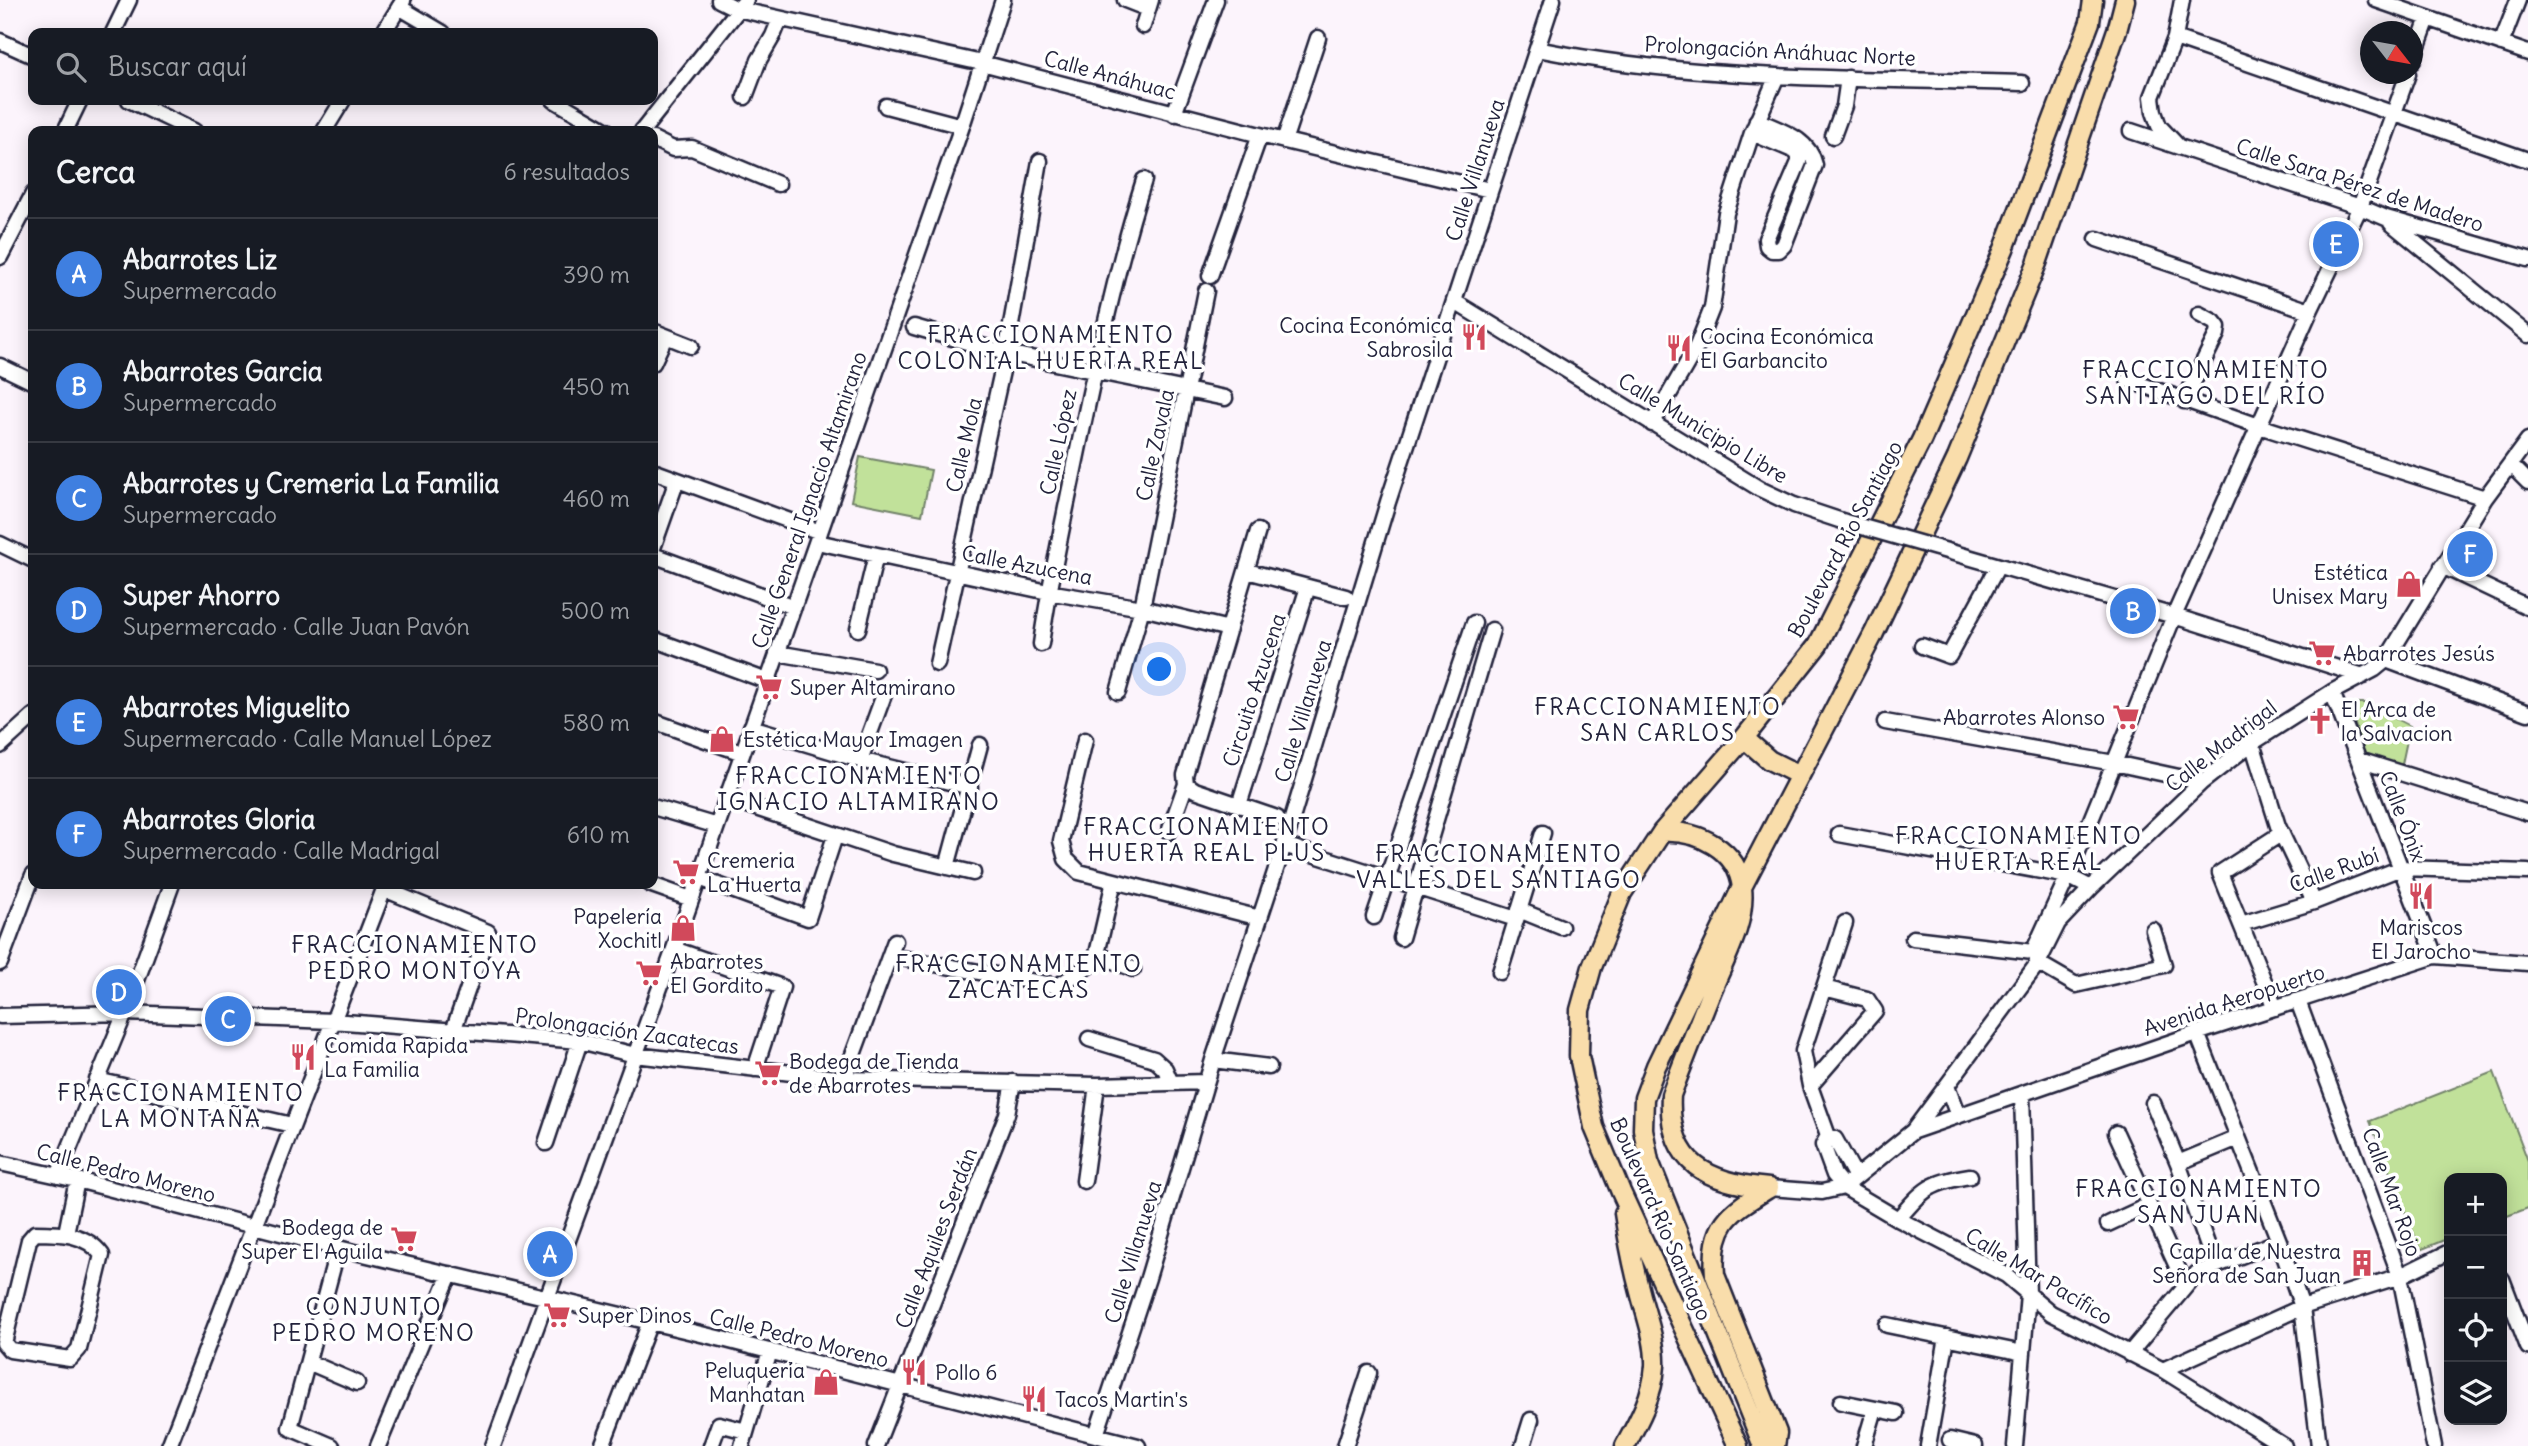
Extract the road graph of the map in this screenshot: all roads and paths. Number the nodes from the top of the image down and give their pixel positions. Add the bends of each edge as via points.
1 (130, 0) edge
2 (719, 0) edge
3 (1003, 0) edge
4 (1125, 0) edge
5 (1216, 0) edge
6 (1553, 0) edge
7 (2094, 0) edge
8 (2125, 0) edge
9 (2182, 0) edge
10 (2376, 0) edge
11 (2518, 0) edge
12 (401, 4) edge
13 (742, 5) edge
14 (1150, 5) edge
15 (2428, 18) junction
16 (780, 19) junction
17 (1143, 26) dead end
18 (116, 28) edge
19 (386, 28) edge
20 (436, 28) edge
21 (2423, 33) edge
22 (1318, 38) dead end
23 (2175, 38) junction
24 (0, 41) edge
25 (2501, 44) junction
26 (1537, 49) junction
27 (2528, 53) edge
28 (28, 54) edge
29 (982, 63) junction
30 (1777, 76) junction
31 (1848, 78) junction
32 (2022, 83) dead end
33 (2405, 84) edge
34 (745, 97) dead end
35 (78, 105) edge
36 (139, 105) edge
37 (340, 105) edge
38 (563, 105) edge
39 (886, 106) dead end
40 (2395, 112) junction
41 (1174, 114) junction
42 (67, 126) edge
43 (184, 126) edge
44 (327, 126) edge
45 (598, 126) edge
46 (646, 126) edge
47 (962, 126) junction
48 (1755, 127) junction
49 (2131, 131) dead end
50 (1260, 135) junction
51 (1833, 136) dead end
52 (1284, 141) junction
53 (658, 142) edge
54 (2180, 148) junction
55 (1806, 155) junction
56 (2528, 160) edge
57 (1040, 161) dead end
58 (1144, 180) dead end
59 (778, 184) dead end
60 (1490, 190) junction
61 (28, 206) edge
62 (2360, 207) junction
63 (2386, 218) junction
64 (2097, 239) dead end
65 (0, 257) edge
66 (2528, 259) edge
67 (1455, 302) junction
68 (2310, 310) junction
69 (2199, 314) dead end
70 (914, 327) dead end
71 (659, 334) edge
72 (2528, 335) edge
73 (691, 346) dead end
74 (1006, 353) junction
75 (0, 366) edge
76 (1094, 370) junction
77 (28, 380) edge
78 (2128, 380) dead end
79 (1188, 390) junction
80 (1225, 398) dead end
81 (2184, 401) junction
82 (1652, 424) junction
83 (2259, 426) junction
84 (2528, 439) edge
85 (2510, 464) junction
86 (658, 473) edge
87 (677, 480) junction
88 (2528, 482) edge
89 (2485, 498) junction
90 (1258, 531) dead end
91 (658, 534) edge
92 (818, 537) junction
93 (0, 544) edge
94 (876, 555) junction
95 (658, 557) edge
96 (28, 558) edge
97 (1998, 566) junction
98 (2442, 566) junction
99 (1247, 571) junction
100 (957, 573) junction
101 (1308, 587) junction
102 (1048, 592) junction
103 (1346, 597) dead end
104 (794, 607) junction
105 (2528, 607) edge
106 (1142, 608) junction
107 (2174, 616) junction
108 (1474, 623) dead end
109 (858, 629) dead end
110 (1229, 629) junction
111 (1492, 631) dead end
112 (658, 641) edge
113 (1041, 644) dead end
114 (1923, 646) dead end
115 (777, 653) junction
116 (2386, 660) junction
117 (937, 664) dead end
118 (875, 670) dead end
119 (2362, 676) junction
120 (768, 681) junction
121 (885, 692) dead end
122 (1118, 692) dead end
123 (2332, 692) junction
124 (2528, 713) edge
125 (28, 719) edge
126 (1885, 722) dead end
127 (658, 723) edge
128 (751, 727) junction
129 (6, 731) edge
130 (1435, 735) junction
131 (1744, 738) junction
132 (1085, 740) dead end
133 (1458, 743) junction
134 (2252, 743) junction
135 (980, 745) dead end
136 (0, 746) edge
137 (743, 752) junction
138 (860, 760) junction
139 (2358, 760) junction
140 (2114, 763) junction
141 (1799, 775) junction
142 (2202, 782) junction
143 (1186, 784) junction
144 (970, 787) junction
145 (726, 798) junction
146 (1239, 806) junction
147 (658, 809) edge
148 (2528, 813) edge
149 (1277, 818) dead end
150 (716, 827) junction
151 (1169, 832) dead end
152 (1662, 832) junction
153 (2281, 832) junction
154 (1543, 833) dead end
155 (1839, 834) dead end
156 (835, 836) junction
157 (1284, 845) junction
158 (947, 867) junction
159 (2401, 868) junction
160 (972, 873) dead end
161 (2528, 873) edge
162 (2068, 876) junction
163 (1387, 877) junction
164 (699, 878) junction
165 (1114, 881) junction
166 (658, 887) edge
167 (1417, 887) junction
168 (1742, 887) junction
169 (2091, 888) junction
170 (28, 889) edge
171 (170, 889) edge
172 (384, 889) edge
173 (390, 889) edge
174 (691, 898) junction
175 (2314, 902) junction
176 (1518, 914) junction
177 (1374, 917) dead end
178 (1260, 918) junction
179 (1845, 923) dead end
180 (2241, 925) junction
181 (1561, 927) dead end
182 (2153, 930) dead end
183 (1401, 938) dead end
184 (1913, 938) dead end
185 (895, 941) dead end
186 (674, 949) junction
187 (1097, 954) junction
188 (890, 956) junction
189 (2435, 956) junction
190 (2036, 958) junction
191 (2528, 963) edge
192 (0, 964) edge
193 (1133, 969) dead end
194 (1500, 972) dead end
195 (1824, 988) junction
196 (2298, 1000) junction
197 (2275, 1008) junction
198 (125, 1013) junction
199 (0, 1016) edge
200 (333, 1021) junction
201 (453, 1031) junction
202 (2197, 1033) junction
203 (1089, 1040) dead end
204 (580, 1041) junction
205 (635, 1055) junction
206 (1213, 1060) junction
207 (1269, 1067) dead end
208 (755, 1069) junction
209 (844, 1079) junction
210 (97, 1080) junction
211 (1013, 1082) junction
212 (1206, 1082) junction
213 (1171, 1083) junction
214 (1097, 1085) junction
215 (1810, 1086) junction
216 (1947, 1086) junction
217 (2022, 1094) junction
218 (2153, 1102) dead end
219 (1958, 1116) junction
220 (292, 1125) junction
221 (1913, 1131) junction
222 (2116, 1133) dead end
223 (1828, 1136) junction
224 (2238, 1138) junction
225 (546, 1143) dead end
226 (0, 1163) edge
227 (2178, 1163) junction
228 (1970, 1176) dead end
229 (58, 1177) junction
230 (1856, 1177) junction
231 (77, 1180) junction
232 (1084, 1181) dead end
233 (1844, 1187) junction
234 (1769, 1188) junction
235 (1620, 1192) junction
236 (2149, 1205) junction
237 (1899, 1219) junction
238 (2108, 1224) dead end
239 (253, 1227) junction
240 (66, 1233) junction
241 (2279, 1241) junction
242 (338, 1248) junction
243 (2444, 1254) edge
244 (2215, 1266) junction
245 (450, 1275) junction
246 (2400, 1276) junction
247 (2185, 1284) junction
248 (2507, 1292) edge
249 (2028, 1294) junction
250 (548, 1297) junction
251 (2302, 1307) junction
252 (650, 1322) junction
253 (1887, 1325) dead end
254 (1947, 1337) junction
255 (2528, 1347) edge
256 (770, 1351) junction
257 (2023, 1353) junction
258 (2129, 1354) junction
259 (308, 1362) junction
260 (2162, 1370) junction
261 (1369, 1373) dead end
262 (356, 1383) dead end
263 (901, 1386) junction
264 (1841, 1402) dead end
265 (1875, 1409) junction
266 (1896, 1413) dead end
267 (1531, 1420) dead end
268 (1096, 1435) junction
269 (744, 1439) edge
270 (1950, 1440) dead end
271 (1131, 1445) edge
272 (169, 1446) edge
273 (332, 1446) edge
274 (378, 1446) edge
275 (493, 1446) edge
276 (602, 1446) edge
277 (711, 1446) edge
278 (876, 1446) edge
279 (1345, 1446) edge
280 (1523, 1446) edge
281 (1625, 1446) edge
282 (1738, 1446) edge
283 (1763, 1446) edge
284 (1775, 1446) edge
285 (1864, 1446) edge
286 (1928, 1446) edge
287 (1975, 1446) edge
288 (2015, 1446) edge
289 (2284, 1446) edge
290 (2319, 1446) edge
291 (2434, 1446) edge

1 - 18 street
2 - 13 street, Calle Anáhuac
3 - 29 street, Calle General Ignacio Altamirano
4 - 14 street
5 - 41 street
6 - 26 street, Calle Villanueva
7 - 131 main road, Boulevard Río Santiago via 2090,22 2004,249 1922,439 1818,645
8 - 141 main road, Boulevard Río Santiago via 2037,263 1957,458 1874,633
9 - 23 street
10 - 15 street
11 - 25 street
12 - 19 street
12 - 20 street
13 - 16 street, Calle Anáhuac
13 - 46 street
14 - 17 street
15 - 21 street
15 - 25 street
16 - 29 street, Calle Anáhuac
16 - 34 street
22 - 52 street
23 - 40 street
23 - 54 street via 2152,97 2159,126
24 - 28 street
25 - 27 street
26 - 30 street, Prolongación Anáhuac Norte via 1618,64
26 - 60 street, Calle Villanueva
29 - 41 street, Calle Anáhuac
29 - 47 street, Calle General Ignacio Altamirano
30 - 31 street, Prolongación Anáhuac Norte
30 - 48 street
31 - 32 street, Prolongación Anáhuac Norte
31 - 51 street
33 - 40 street
35 - 42 street
36 - 43 street
37 - 44 street
38 - 45 street
39 - 47 street
40 - 56 street
40 - 62 street
41 - 50 street, Calle Anáhuac
47 - 92 street, Calle General Ignacio Altamirano
48 - 55 street via 1800,140
48 - 82 street via 1726,213 1712,308 1697,346
49 - 54 street
50 - 52 street, Calle Anáhuac
50 - 79 street, Calle Zavala via 1208,284
52 - 60 street, Calle Anáhuac
53 - 59 street via 673,149 692,148
54 - 62 street, Calle Sara Pérez de Madero
55 - 55 street via 1766,239 1772,250 1784,245 1815,165
57 - 74 street, Calle Mola
58 - 76 street, Calle López
60 - 67 street, Calle Villanueva
61 - 65 street
62 - 63 street, Calle Sara Pérez de Madero
62 - 68 street
63 - 66 street, Calle Sara Pérez de Madero
63 - 72 street
64 - 68 street
67 - 82 street, Calle Municipio Libre
67 - 157 street, Calle Villanueva via 1388,502
68 - 83 street
69 - 81 street via 2214,322 2217,334
70 - 74 street
71 - 73 street
74 - 76 street
74 - 100 street, Calle Mola
75 - 77 street
76 - 79 street
76 - 102 street, Calle López
78 - 81 street
79 - 80 street
79 - 106 street, Calle Zavala
81 - 83 street
82 - 97 street, Calle Municipio Libre, bridge via 1794,505
83 - 89 street
83 - 107 street
84 - 85 street, Calle Madrigal
85 - 88 street
85 - 89 street, Calle Madrigal
86 - 87 street, Calle Azucena
87 - 91 street
87 - 92 street, Calle Azucena
89 - 98 street, Calle Madrigal
90 - 99 street, Circuito Azucena
92 - 94 street, Calle Azucena
92 - 104 street, Calle General Ignacio Altamirano
93 - 96 street
94 - 100 street, Calle Azucena
94 - 109 street
95 - 104 street
97 - 107 street, Calle Municipio Libre
97 - 114 street via 1949,656
98 - 105 street
98 - 116 street, Calle Madrigal
99 - 101 street
99 - 110 street, Circuito Azucena
100 - 102 street, Calle Azucena
100 - 117 street, Calle Mola
101 - 103 street
101 - 146 street, Circuito Azucena
102 - 106 street, Calle Azucena
102 - 113 street, Calle López
104 - 115 street, Calle General Ignacio Altamirano
106 - 110 street, Calle Azucena
106 - 122 street, Calle Zavala
107 - 119 street, Calle Municipio Libre
107 - 140 street
108 - 130 street
110 - 143 street, Circuito Azucena
111 - 133 street
112 - 120 street
115 - 118 street
115 - 120 street, Calle General Ignacio Altamirano
116 - 119 street, Calle Madrigal
116 - 124 street
119 - 123 street, Calle Madrigal
120 - 128 street, Calle General Ignacio Altamirano
121 - 138 street
123 - 134 street, Calle Madrigal
123 - 139 street, Calle Ónix
125 - 129 street
126 - 140 street
127 - 137 street
128 - 137 street, Calle General Ignacio Altamirano
128 - 138 street
129 - 136 street
130 - 133 street
130 - 163 street
131 - 141 main road via 1769,760
131 - 152 main road, Boulevard Río Santiago
132 - 165 street via 1061,841 1066,859 1079,872
133 - 167 street
134 - 142 street, Calle Madrigal
134 - 153 street
135 - 144 street
137 - 145 street, Calle General Ignacio Altamirano
138 - 144 street
139 - 148 street
139 - 159 street, Calle Ónix
140 - 142 street
140 - 162 street
141 - 168 main road, Boulevard Río Santiago
142 - 169 street, Calle Madrigal
143 - 146 street
143 - 151 street, Circuito Azucena
144 - 158 street
145 - 150 street, Calle General Ignacio Altamirano
145 - 156 street
146 - 149 street
147 - 150 street
150 - 164 street, Calle General Ignacio Altamirano
152 - 168 main road via 1701,836 1718,846 1732,862
152 - 235 main road, Boulevard Río Santiago via 1622,893 1580,1010 1579,1056 1594,1127
153 - 175 street
153 - 180 street via 2220,873
154 - 176 street
155 - 162 street
156 - 158 street
156 - 164 street via 808,918
157 - 163 street
157 - 178 street, Calle Villanueva
158 - 160 street
159 - 161 street, Calle Rubí
159 - 175 street, Calle Rubí
159 - 189 street, Calle Ónix
162 - 169 street
162 - 190 street
163 - 167 street
163 - 177 street
164 - 174 street, Calle General Ignacio Altamirano
165 - 178 street
165 - 187 street
166 - 174 street
167 - 176 street
167 - 183 street
168 - 234 main road via 1740,923 1671,1096 1669,1120 1693,1164 1737,1185
168 - 283 main road, Boulevard Río Santiago via 1656,1066 1644,1098 1643,1129 1649,1161
169 - 190 street, Calle Madrigal via 2058,923
170 - 192 street
171 - 198 street
172 - 200 street
173 - 201 street via 488,932
174 - 186 street, Calle General Ignacio Altamirano
175 - 180 street, Calle Rubí
176 - 181 street
176 - 194 street
178 - 206 street, Calle Villanueva
179 - 195 street
180 - 197 street
182 - 190 street via 2164,965 2076,985
184 - 190 street
185 - 188 street
186 - 205 street, Calle General Ignacio Altamirano
186 - 208 street via 782,987
187 - 188 street via 1091,964 1058,986
187 - 193 street
188 - 209 street
189 - 191 street, Avenida Aeropuerto
189 - 196 street, Avenida Aeropuerto
190 - 216 street, Calle Madrigal
195 - 215 street via 1803,1051
195 - 215 street via 1867,999 1875,1011
196 - 197 street, Avenida Aeropuerto
196 - 246 street, Calle Mar Rojo
197 - 202 street, Avenida Aeropuerto
198 - 199 street, Prolongación Zacatecas
198 - 200 street, Prolongación Zacatecas
198 - 210 street
200 - 201 street, Prolongación Zacatecas
200 - 220 street
201 - 204 street, Prolongación Zacatecas
202 - 217 street, Avenida Aeropuerto
202 - 224 street
203 - 213 street via 1154,1059
204 - 205 street, Prolongación Zacatecas
204 - 225 street
205 - 208 street, Prolongación Zacatecas
205 - 250 street, Calle General Ignacio Altamirano
206 - 207 street
206 - 212 street, Calle Villanueva
208 - 209 street, Prolongación Zacatecas
209 - 211 street, Prolongación Zacatecas
210 - 220 street
210 - 229 street
211 - 214 street, Prolongación Zacatecas
211 - 263 street, Calle Aquiles Serdán via 1007,1114
212 - 213 street, Prolongación Zacatecas
212 - 268 street, Calle Villanueva
213 - 214 street, Prolongación Zacatecas
214 - 232 street
215 - 223 street
216 - 219 street
216 - 221 street, Calle Madrigal
217 - 219 street, Avenida Aeropuerto
217 - 249 street
218 - 227 street
219 - 221 street, Avenida Aeropuerto
220 - 239 street
221 - 230 street, Calle Madrigal
222 - 236 street
223 - 230 street via 1835,1139
223 - 233 street via 1823,1145 1834,1175
224 - 227 street
224 - 241 street
226 - 229 street, Calle Pedro Moreno
227 - 244 street
228 - 237 street via 1940,1181 1922,1191
229 - 231 street, Calle Pedro Moreno
230 - 233 street, Calle Madrigal
231 - 239 street, Calle Pedro Moreno
231 - 240 street
233 - 234 street via 1822,1192
233 - 237 street, Calle Mar Pacífico
234 - 284 main road via 1735,1209 1721,1224 1713,1255 1715,1275 1777,1433
235 - 281 main road via 1655,1364 1642,1416
235 - 282 main road, Boulevard Río Santiago
236 - 238 street
236 - 247 street
237 - 249 street, Calle Mar Pacífico via 2006,1275
239 - 242 street, Calle Pedro Moreno
239 - 272 street
240 - 240 street via 96,1247 102,1255 79,1349 69,1359 10,1350 4,1343 29,1240 35,1233
241 - 244 street
241 - 251 street
242 - 245 street, Calle Pedro Moreno
242 - 259 street
243 - 246 street
244 - 247 street
245 - 250 street, Calle Pedro Moreno
245 - 274 street
246 - 251 street
246 - 291 street, Calle Mar Rojo
247 - 258 street
248 - 255 street
249 - 257 street
249 - 258 street, Calle Mar Pacífico via 2051,1313
250 - 252 street, Calle Pedro Moreno
250 - 275 street, Calle General Ignacio Altamirano
251 - 260 street
251 - 290 street
252 - 256 street, Calle Pedro Moreno
252 - 276 street
253 - 254 street
254 - 257 street
254 - 286 street
256 - 263 street, Calle Pedro Moreno
256 - 269 street
257 - 288 street
258 - 260 street, Calle Mar Pacífico
259 - 262 street
259 - 273 street via 290,1428
260 - 289 street, Calle Mar Pacífico
261 - 279 street
263 - 268 street, Calle Pedro Moreno
263 - 278 street, Calle Aquiles Serdán
264 - 265 street
265 - 266 street
265 - 285 street
267 - 280 street
268 - 271 street, Calle Pedro Moreno
269 - 277 street via 719,1424
270 - 287 street

